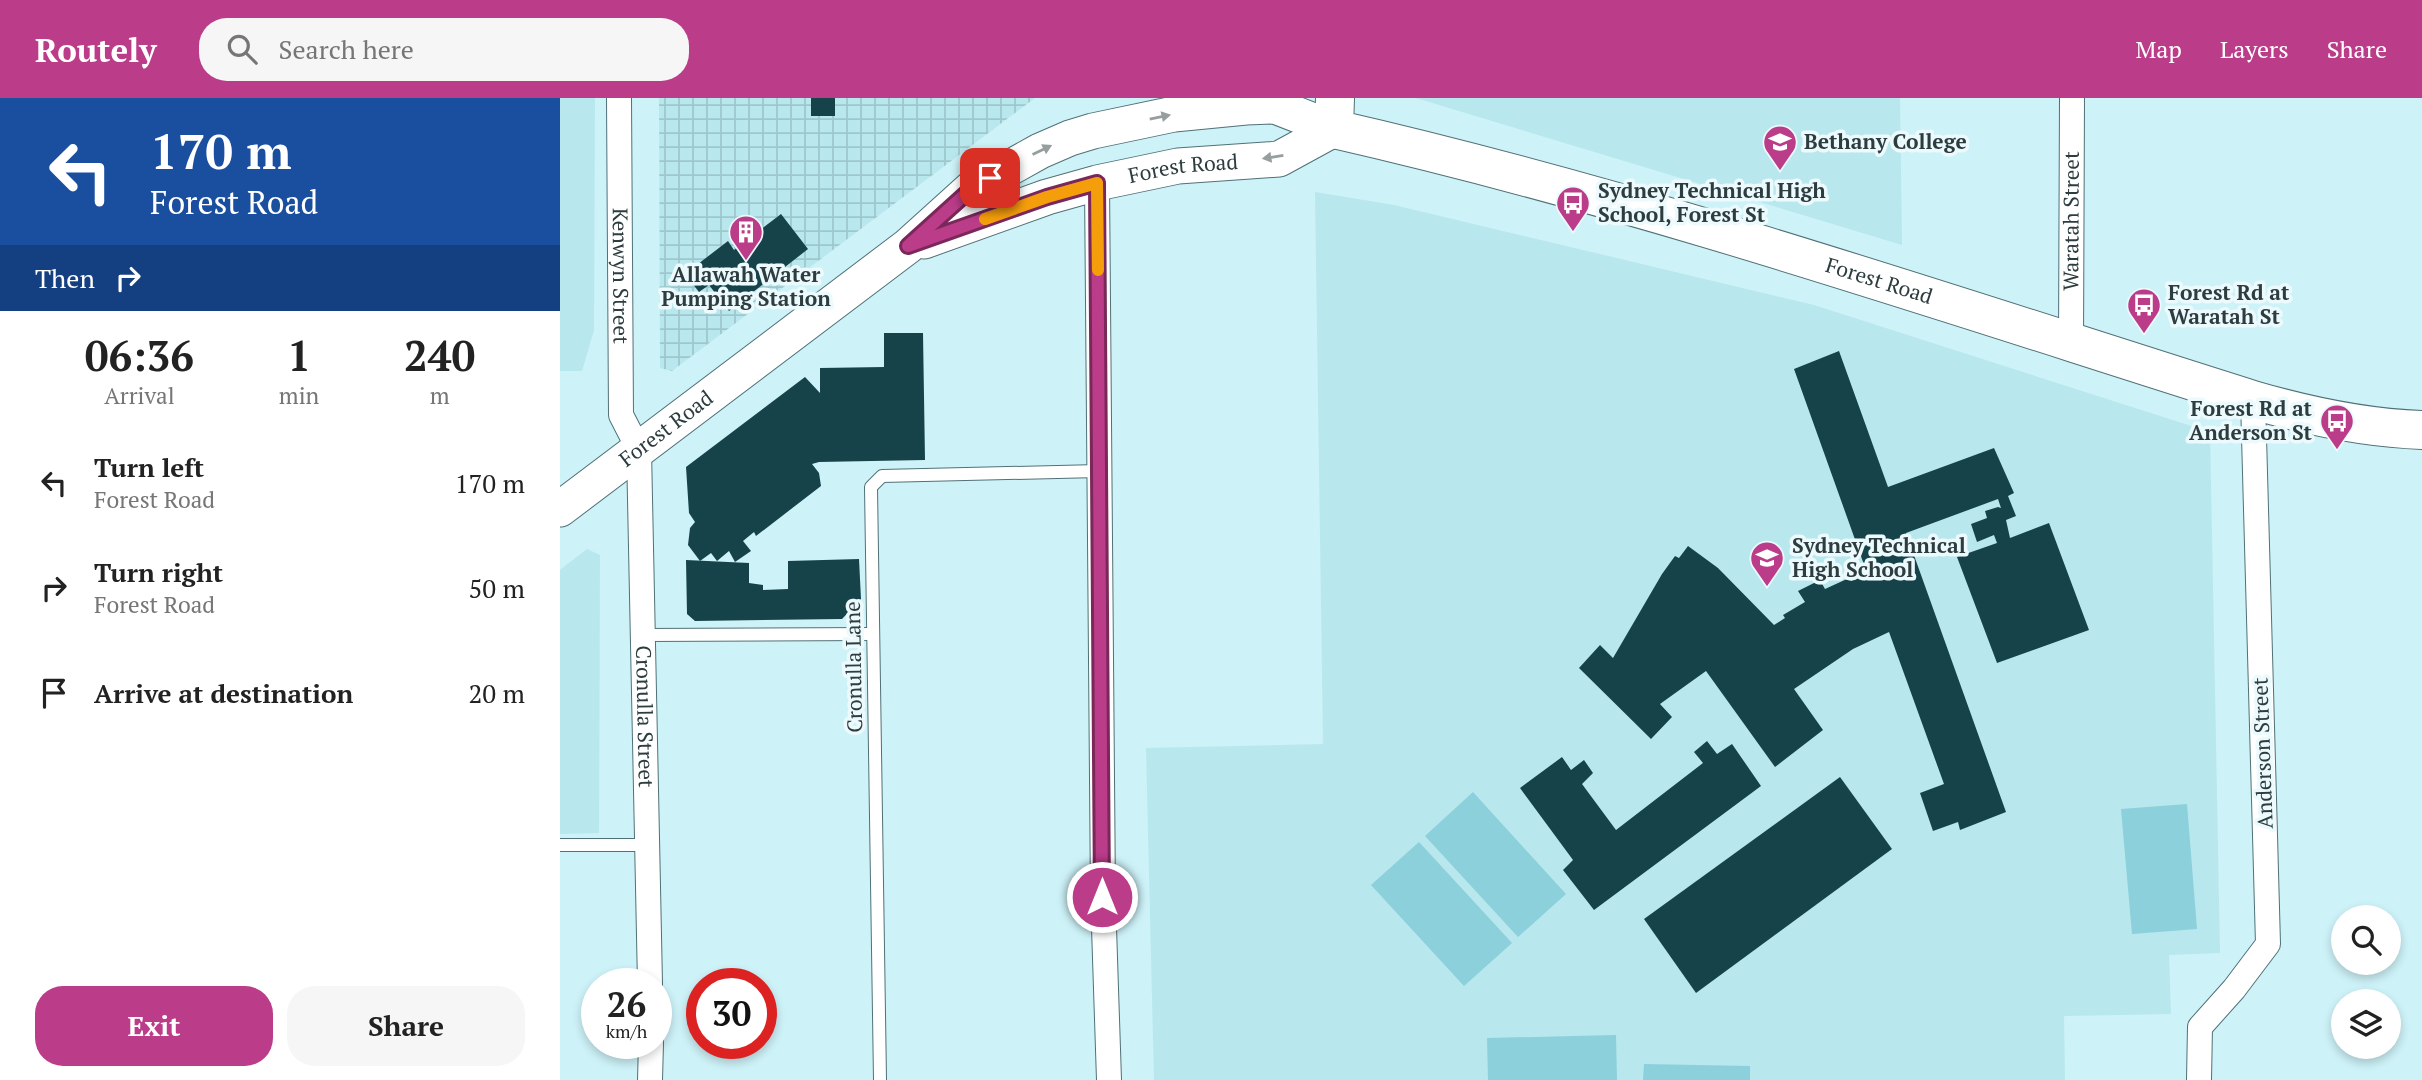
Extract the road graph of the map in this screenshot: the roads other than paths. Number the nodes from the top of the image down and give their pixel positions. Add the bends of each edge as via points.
1 (619, 98) edge
2 (2072, 98) edge
3 (1334, 113) edge
4 (1097, 183) junction
5 (908, 246) junction
6 (2071, 343) junction
7 (2253, 400) junction
8 (2420, 429) edge
9 (639, 450) junction
10 (1099, 471) junction
11 (560, 509) edge
12 (873, 634) junction
13 (643, 635) junction
14 (560, 845) edge
15 (647, 845) junction
16 (650, 968) edge
17 (651, 1059) edge
18 (650, 1080) edge
19 (880, 1080) edge
20 (1109, 1080) edge
21 (2199, 1080) edge

1 - 9 street, Kenwyn Street via 621,415
2 - 6 street, Waratah Street
3 -> 4 main road, Forest Road via 1279,159 1178,166
5 -> 3 main road, Forest Road via 970,190 1070,138 1174,114 1275,106
3 - 6 main road, Forest Road via 1497,168 1831,265
4 - 5 main road, Forest Road
4 - 10 street
5 - 9 main road, Forest Road
6 - 7 main road, Forest Road
7 - 8 main road, Forest Road via 2354,424
7 - 21 street, Anderson Street via 2268,944 2200,1027
9 - 11 main road, Forest Road
9 - 13 street, Cronulla Street
10 - 12 lane, Cronulla Lane via 882,476 871,487
10 - 20 street via 1102,897
12 - 13 lane
12 - 19 lane, Cronulla Lane
13 - 15 street, Cronulla Street
14 - 15 lane
15 - 16 street, Cronulla Street
17 - 18 street

